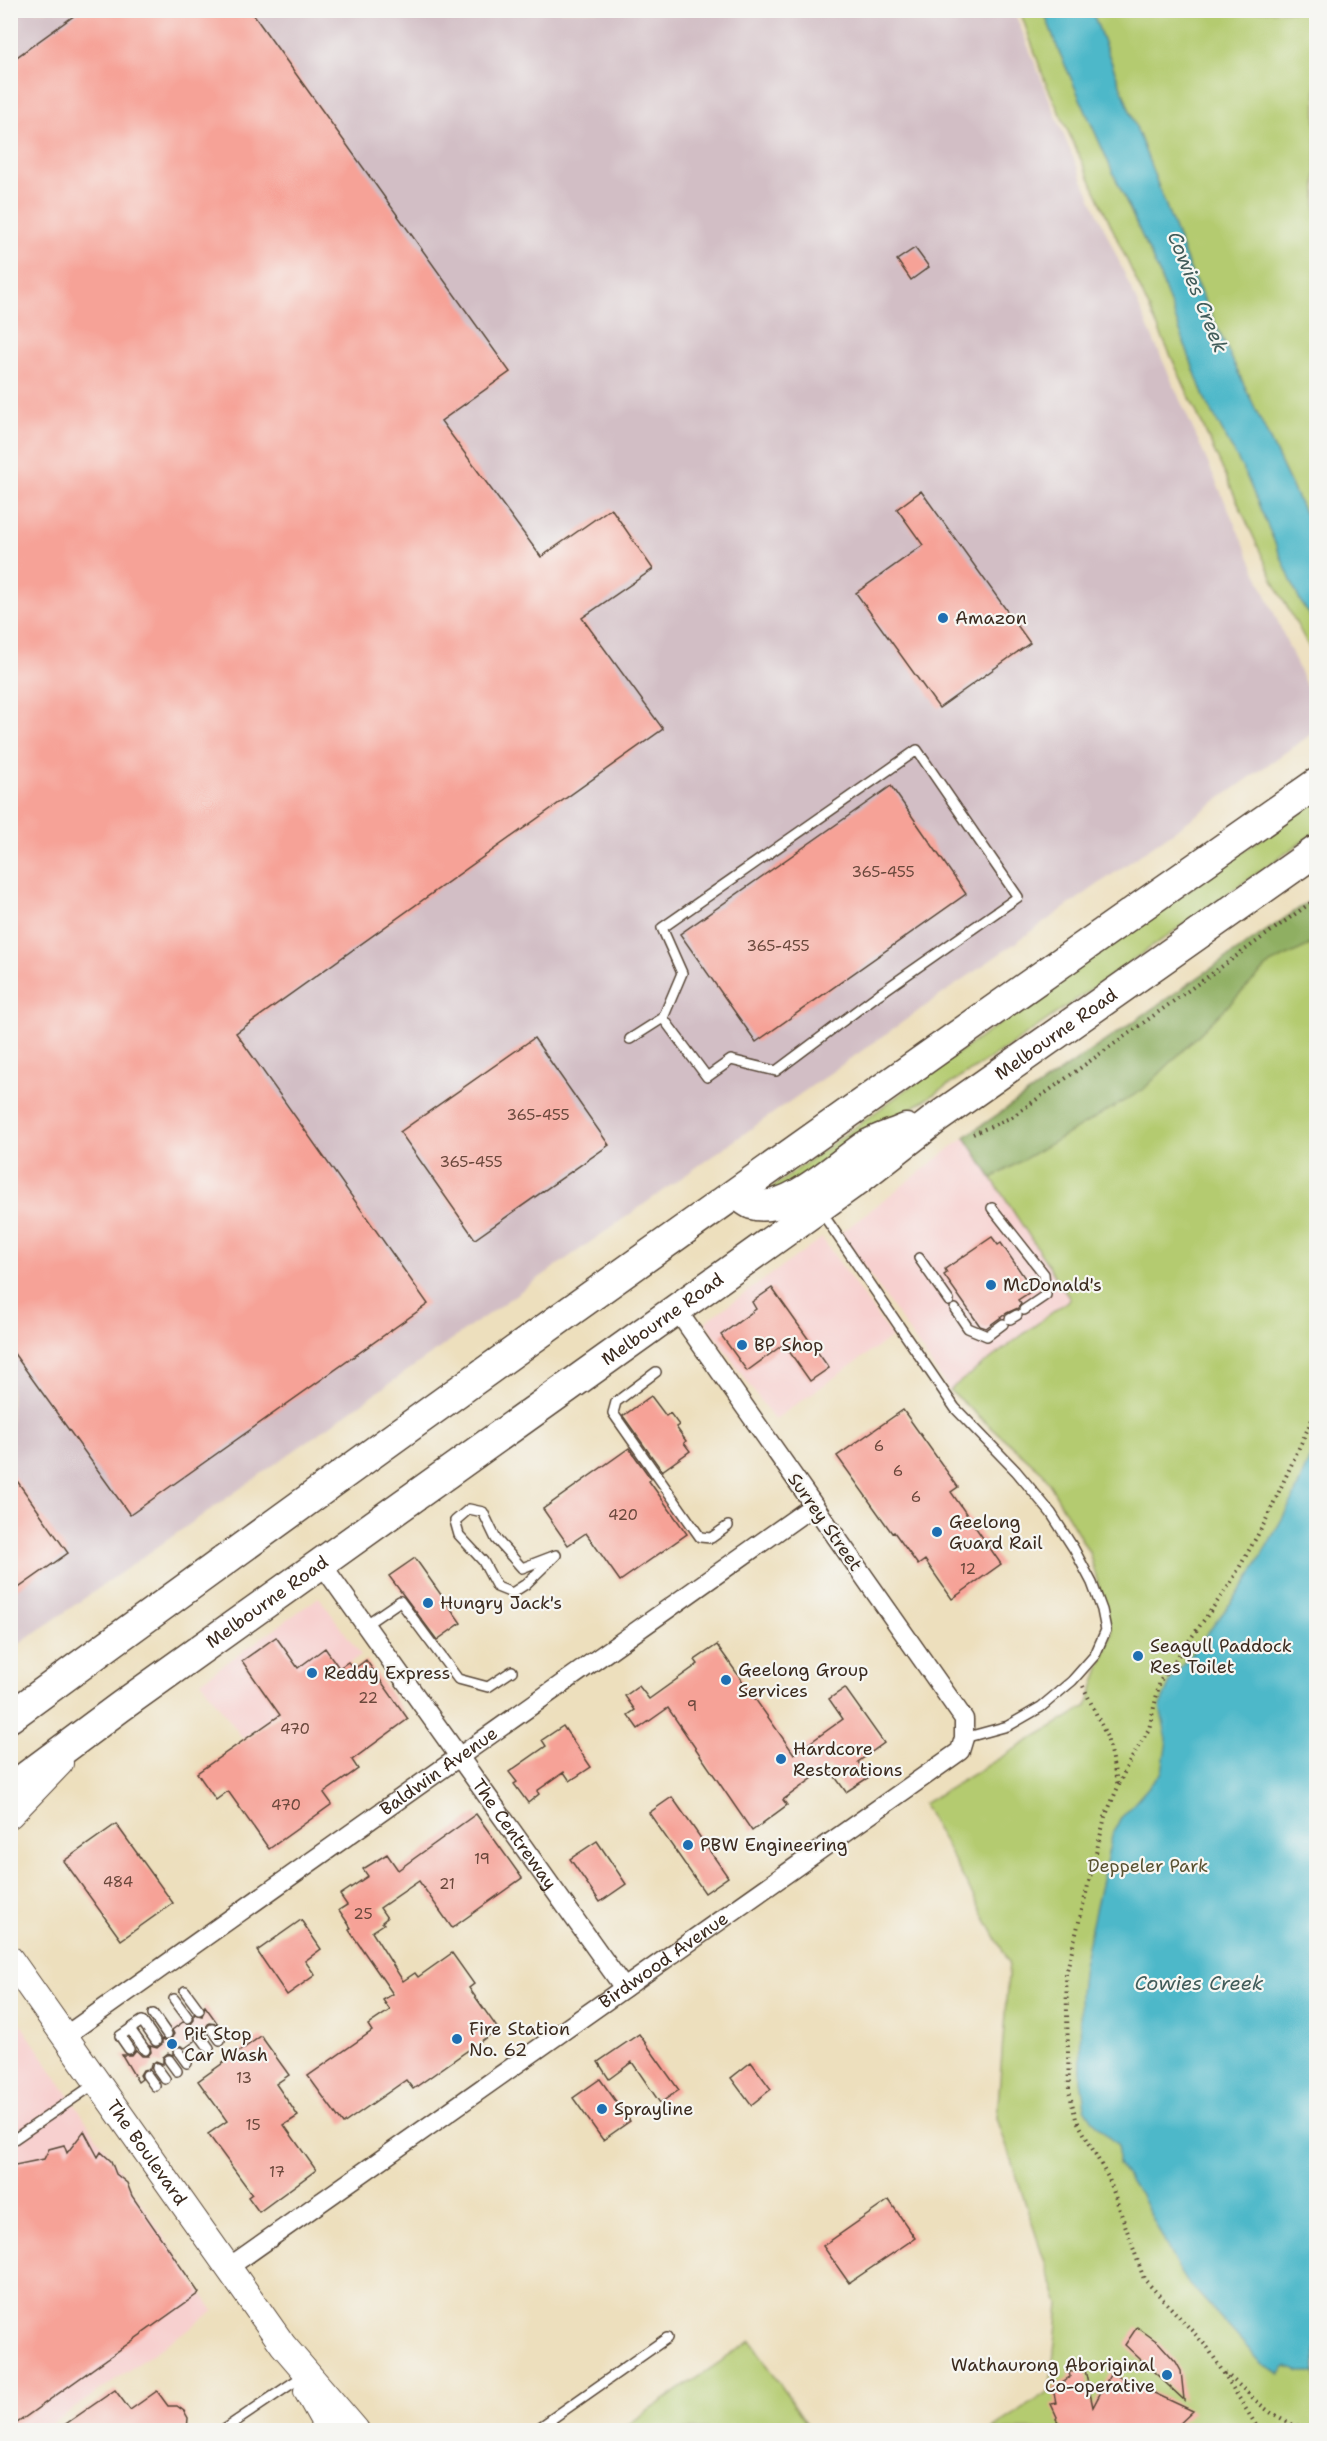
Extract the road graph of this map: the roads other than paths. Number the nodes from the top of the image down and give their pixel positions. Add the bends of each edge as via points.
1 (1317, 784) edge
2 (1317, 851) edge
3 (663, 1018) junction
4 (630, 1039) dead end
5 (938, 1118) junction
6 (737, 1194) junction
7 (818, 1208) junction
8 (992, 1208) dead end
9 (919, 1258) dead end
10 (676, 1309) junction
11 (656, 1372) dead end
12 (813, 1506) junction
13 (728, 1526) dead end
14 (556, 1555) joint
15 (321, 1563) junction
16 (365, 1625) junction
17 (512, 1671) dead end
18 (10, 1717) edge
19 (95, 1726) junction
20 (964, 1738) junction
21 (459, 1757) junction
22 (10, 1789) edge
23 (10, 1815) edge
24 (10, 1959) edge
25 (624, 1988) junction
26 (185, 1991) dead end
27 (174, 1999) dead end
28 (200, 2010) dead end
29 (153, 2014) dead end
30 (188, 2018) dead end
31 (130, 2029) junction
32 (212, 2029) dead end
33 (167, 2034) dead end
34 (65, 2036) junction
35 (201, 2037) dead end
36 (220, 2040) dead end
37 (156, 2042) dead end
38 (209, 2048) dead end
39 (129, 2049) dead end
40 (145, 2050) dead end
41 (179, 2052) dead end
42 (169, 2060) dead end
43 (187, 2063) dead end
44 (158, 2068) dead end
45 (177, 2071) dead end
46 (147, 2075) dead end
47 (165, 2079) dead end
48 (98, 2082) junction
49 (155, 2086) dead end
50 (10, 2142) edge
51 (229, 2267) junction
52 (667, 2338) dead end
53 (283, 2345) junction
54 (300, 2378) junction
55 (223, 2430) edge
56 (329, 2430) edge
57 (356, 2430) edge
58 (536, 2430) edge

1 - 6 highway
2 - 5 highway, Melbourne Road
3 - 3 lane via 707,1077 731,1060 776,1071 1018,897 917,750 662,928 682,973
3 - 4 lane
5 - 6 highway via 866,1146 781,1203 752,1204
5 - 7 highway, Melbourne Road
6 - 18 highway
7 - 10 highway, Melbourne Road
7 - 20 lane via 955,1408 1051,1513 1092,1583 1106,1630 1095,1656 1041,1707 1008,1726
8 - 9 lane via 1044,1274 1046,1295 987,1336 968,1328
10 - 12 street, Surrey Street
10 - 15 highway, Melbourne Road
11 - 13 lane via 616,1402 613,1413 700,1537 711,1538
12 - 20 street, Surrey Street via 963,1719
12 - 21 street, Baldwin Avenue
14 - 14 lane via 512,1593 497,1587 483,1561 459,1535 455,1521 469,1509 483,1512 496,1539 522,1568
15 - 16 street, The Centreway
15 - 19 highway, Melbourne Road
16 - 17 lane via 400,1601 458,1679 488,1687
16 - 21 street, The Centreway
19 - 22 highway, Melbourne Road
19 - 23 main road
20 - 25 street, Birdwood Avenue via 960,1752
21 - 25 street, The Centreway
21 - 34 street, Baldwin Avenue
24 - 34 main road, The Boulevard
25 - 51 street, Birdwood Avenue
26 - 28 lane
27 - 30 lane
29 - 33 lane
31 - 37 lane via 142,2021
31 - 39 lane via 120,2036
31 - 40 lane
32 - 36 lane
34 - 48 main road, The Boulevard
35 - 38 lane
41 - 43 lane
42 - 45 lane
44 - 47 lane
46 - 49 lane
48 - 50 lane
48 - 51 main road, The Boulevard
51 - 53 main road, The Boulevard
52 - 58 lane
53 - 54 main road, The Boulevard
53 - 57 main road, The Boulevard
54 - 55 lane
54 - 56 main road, The Boulevard

